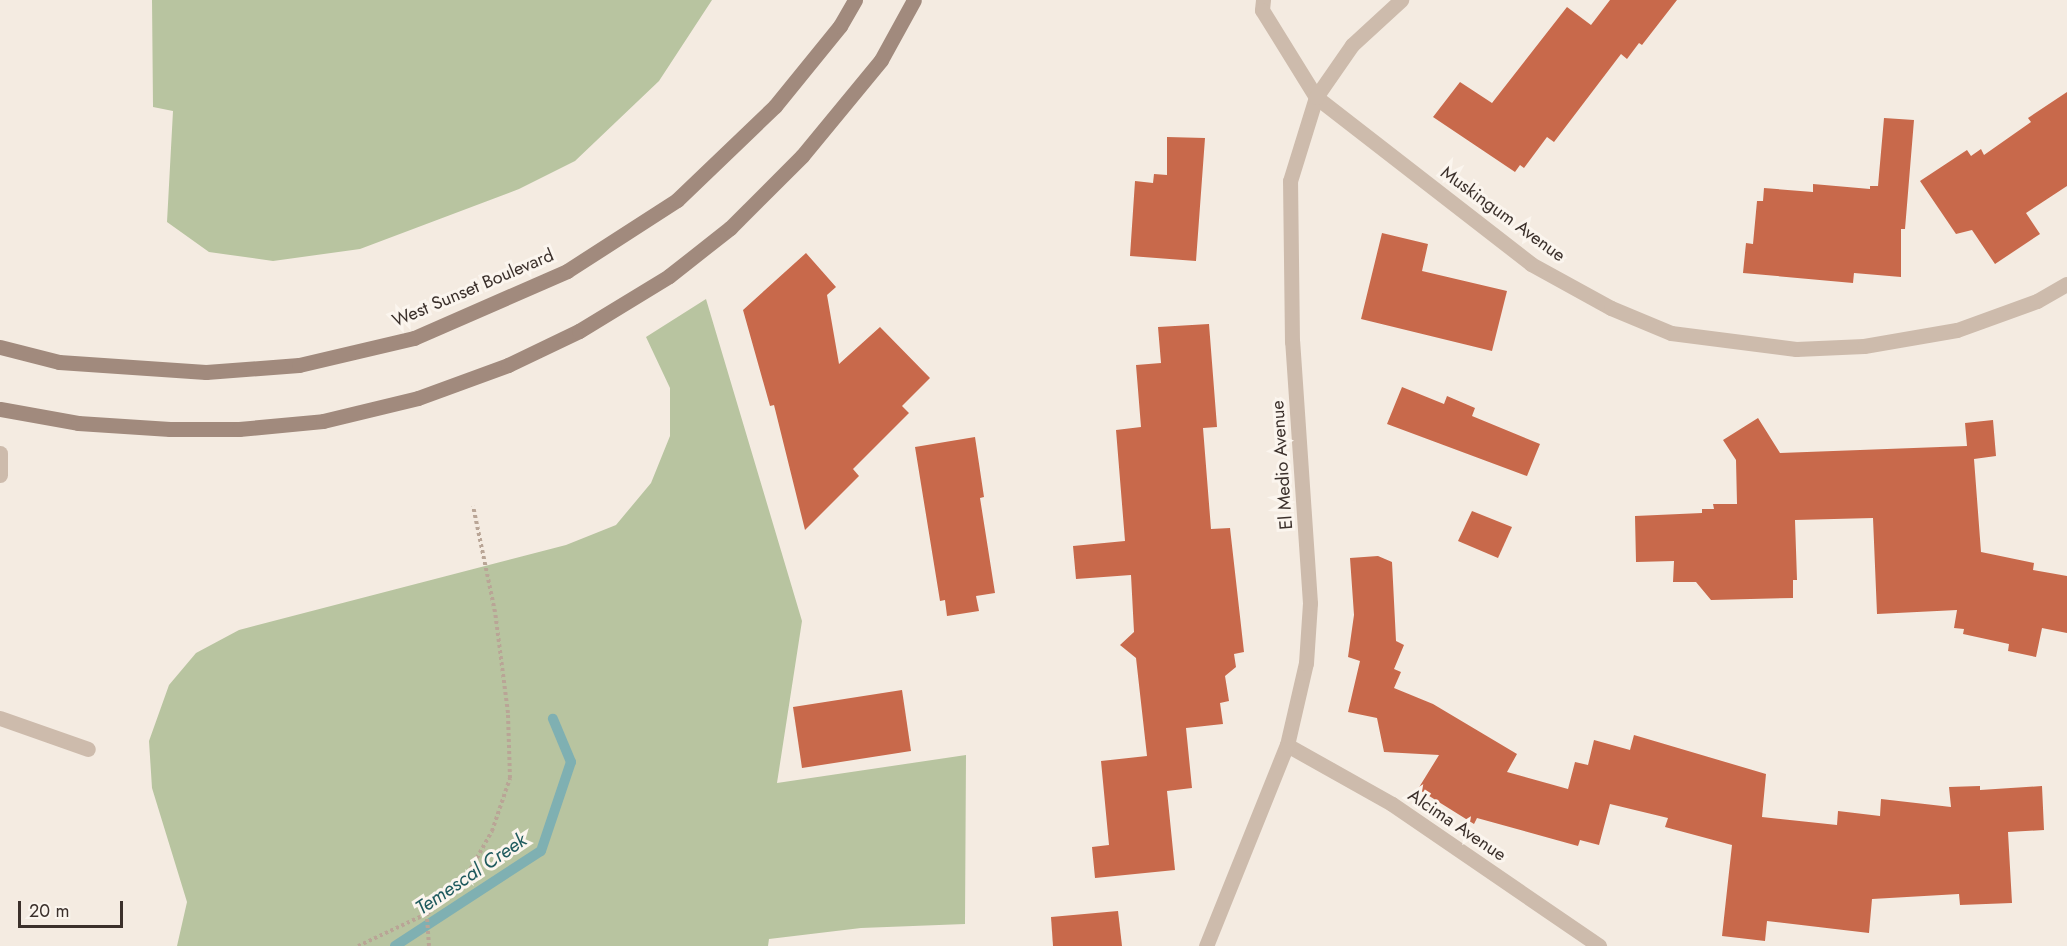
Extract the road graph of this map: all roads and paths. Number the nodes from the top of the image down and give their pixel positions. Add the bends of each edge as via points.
1 (855, 0) edge
2 (914, 0) edge
3 (1263, 0) edge
4 (1401, 0) edge
5 (1316, 97) junction
6 (2067, 284) edge
7 (0, 347) edge
8 (0, 409) edge
9 (0, 453) edge
10 (0, 475) edge
11 (473, 506) dead end
12 (0, 718) edge
13 (1287, 745) junction
14 (88, 749) dead end
15 (427, 914) junction
16 (358, 946) edge
17 (429, 946) edge
18 (1206, 946) edge
19 (1599, 946) edge

1 - 7 main road, West Sunset Boulevard via 840,26 775,106 677,200 567,272 414,338 299,365 206,372 59,362
2 - 8 main road via 881,60 802,156 730,228 659,282 579,331 508,365 417,398 323,421 239,429 78,423
3 - 5 street via 1262,10
4 - 5 street, El Medio Avenue via 1352,45
5 - 6 street, Muskingum Avenue via 1531,264 1611,308 1671,333 1796,349 1864,346 1957,330 2037,301
5 - 13 street, El Medio Avenue via 1290,181 1292,342 1310,603 1306,663
9 - 10 street
11 - 15 path via 495,612 508,713 510,778 492,831 465,879
12 - 14 street
13 - 18 street, El Medio Avenue
13 - 19 street, Alcima Avenue via 1392,804
15 - 16 path
15 - 17 path

